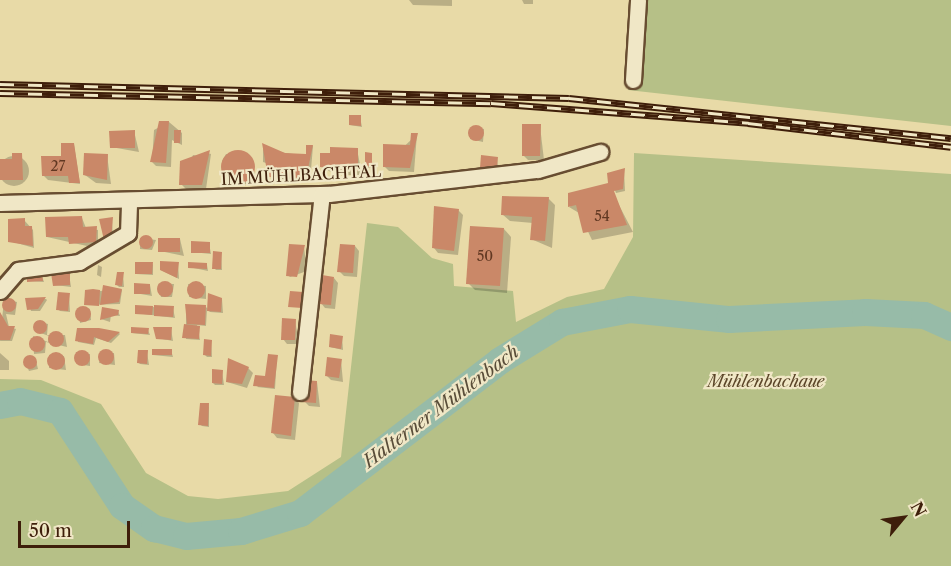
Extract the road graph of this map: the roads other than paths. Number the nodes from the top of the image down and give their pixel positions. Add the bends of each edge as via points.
1 (638, 0) edge
2 (633, 80) dead end
3 (600, 152) dead end
4 (322, 195) junction
5 (129, 200) junction
6 (0, 203) edge
7 (0, 291) edge
8 (300, 392) dead end

1 - 2 street
3 - 4 street, IM MÜHLBACHTAL via 538,170
4 - 5 street, IM MÜHLBACHTAL
4 - 8 street
5 - 6 street, IM MÜHLBACHTAL
5 - 7 street via 128,234 79,262 18,270

